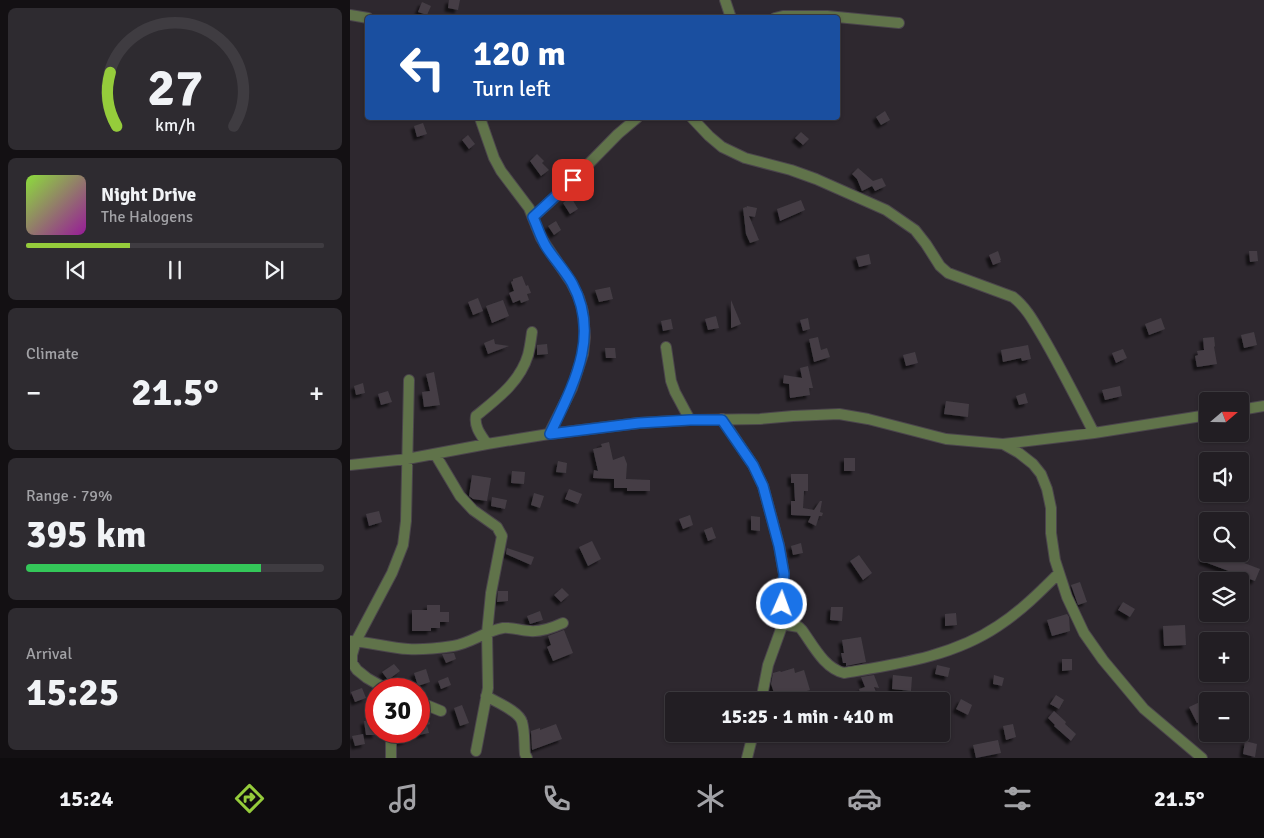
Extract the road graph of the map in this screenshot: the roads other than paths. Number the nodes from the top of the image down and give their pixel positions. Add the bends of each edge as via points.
1 (725, 0) edge
2 (350, 15) edge
3 (729, 15) edge
4 (840, 17) edge
5 (365, 18) edge
6 (899, 23) dead end
7 (481, 120) edge
8 (635, 120) edge
9 (694, 120) edge
10 (533, 217) junction
11 (532, 332) dead end
12 (666, 347) dead end
13 (409, 380) dead end
14 (1264, 406) edge
15 (1249, 408) edge
16 (1199, 416) edge
17 (690, 420) junction
18 (722, 420) junction
19 (1094, 433) junction
20 (550, 434) junction
21 (487, 444) junction
22 (1003, 444) junction
23 (435, 454) junction
24 (407, 459) junction
25 (350, 465) edge
26 (1059, 572) junction
27 (562, 624) dead end
28 (781, 624) junction
29 (487, 632) junction
30 (353, 641) edge
31 (367, 678) edge
32 (762, 692) edge
33 (486, 696) junction
34 (430, 706) edge
35 (441, 711) dead end
36 (751, 742) edge
37 (391, 743) edge
38 (476, 751) dead end
39 (390, 758) edge
40 (527, 758) edge
41 (747, 758) edge
42 (1202, 758) edge

1 - 3 street
2 - 5 street
4 - 6 street
7 - 10 street via 501,171
8 - 10 street
9 - 19 street via 722,147 745,158 816,179 886,210 915,230 948,273 1013,297 1029,314
10 - 20 street via 544,244 579,298 585,336 572,388
11 - 21 street via 524,365 513,384 476,416 478,430
12 - 17 street via 671,381
13 - 24 street
14 - 15 street
16 - 19 street
17 - 18 street
17 - 20 street
18 - 22 street via 839,414 946,439
18 - 28 street via 753,465 763,486 784,574
19 - 22 street
20 - 21 street
21 - 23 street
22 - 26 street via 1042,474 1051,508 1051,533
23 - 24 street
23 - 29 street via 460,496 497,527 502,536
24 - 25 street
24 - 30 street via 403,545 392,573
26 - 28 street via 998,626 953,649 918,660 844,673 833,669 799,627
26 - 42 street via 1084,633 1103,660 1144,709
27 - 29 street via 542,631 504,628
28 - 32 street
29 - 30 street via 469,643 428,648 408,649
29 - 33 street
30 - 31 street via 352,663
33 - 38 street
33 - 40 street via 520,717
34 - 35 street
36 - 41 street
37 - 39 street

